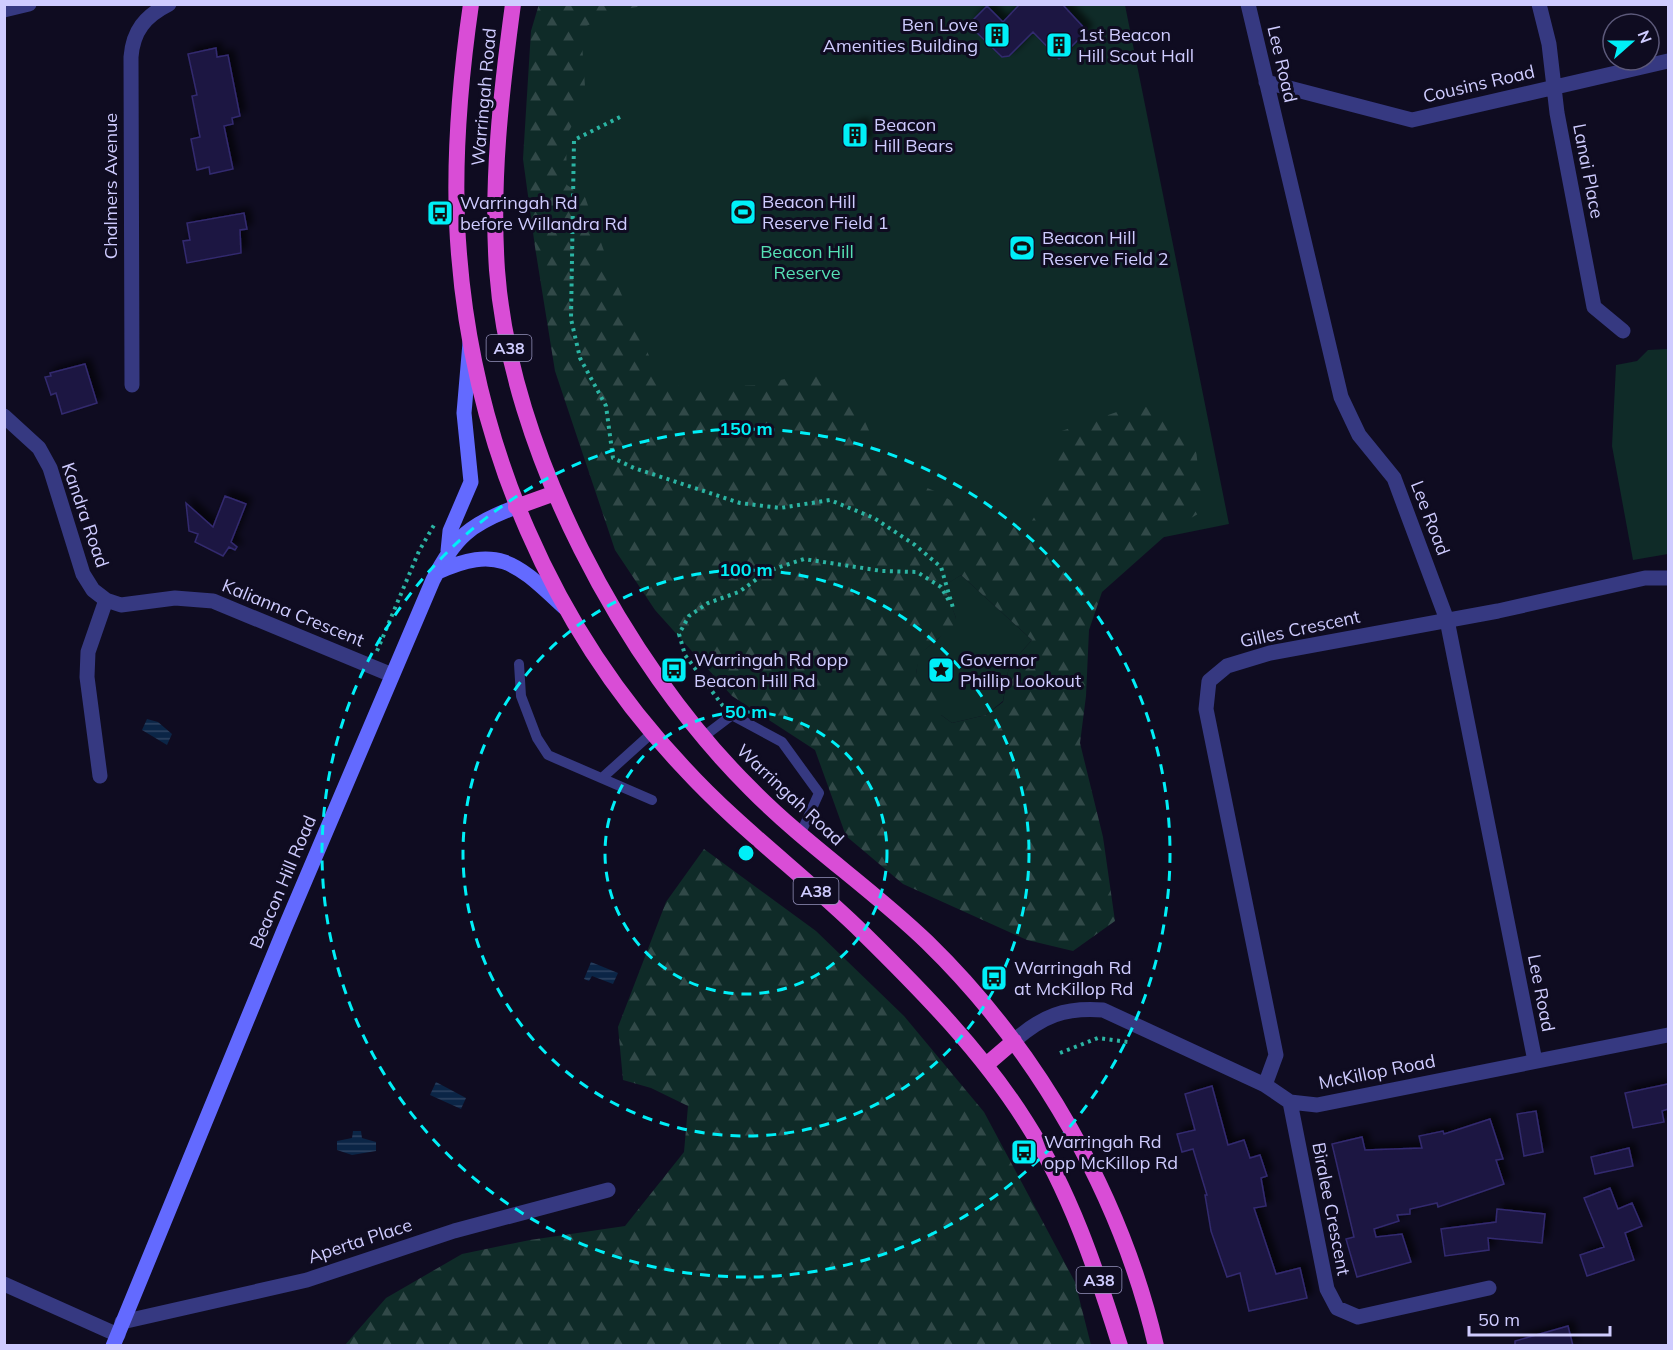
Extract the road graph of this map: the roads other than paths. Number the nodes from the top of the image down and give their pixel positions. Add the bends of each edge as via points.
1 (29, 4) edge
2 (170, 4) edge
3 (471, 4) edge
4 (513, 4) edge
5 (1248, 4) edge
6 (1539, 4) edge
7 (4, 10) edge
8 (1668, 61) edge
9 (1266, 82) junction
10 (1556, 86) junction
11 (1623, 331) dead end
12 (470, 341) junction
13 (132, 385) dead end
14 (4, 416) edge
15 (555, 494) junction
16 (516, 507) junction
17 (448, 551) junction
18 (438, 572) junction
19 (1668, 578) edge
20 (106, 600) junction
21 (567, 610) junction
22 (1447, 620) junction
23 (519, 664) dead end
24 (392, 675) junction
25 (653, 732) junction
26 (703, 737) junction
27 (100, 776) dead end
28 (602, 778) junction
29 (652, 800) dead end
30 (800, 835) junction
31 (1668, 1035) edge
32 (1014, 1041) junction
33 (1535, 1061) junction
34 (986, 1065) junction
35 (1265, 1084) junction
36 (1290, 1102) junction
37 (608, 1190) dead end
38 (4, 1284) edge
39 (1489, 1288) dead end
40 (118, 1334) edge
41 (1120, 1346) edge
42 (1156, 1346) edge

1 - 7 street
2 - 13 street, Chalmers Avenue via 138,27 131,50
3 - 12 highway, Warringah Road / A38 via 461,79 456,180 459,255
4 - 15 highway, Warringah Road / A38 via 498,139 497,272 511,359
5 - 9 street, Lee Road
6 - 10 street, Lanai Place
8 - 10 street, Cousins Road
9 - 10 street, Cousins Road via 1412,120
9 - 22 street, Lee Road via 1341,397 1359,435 1394,478
10 - 11 street, Lanai Place via 1557,113 1594,307
12 - 16 highway, Warringah Road / A38 via 489,426
12 - 17 main road, Warringah Road via 464,413 471,482 450,531
14 - 20 street, Kandra Road via 24,431 44,458 58,488 82,574
15 - 16 highway, Beacon Hill Road
15 - 26 highway, Warringah Road / A38 via 640,652
16 - 17 main road, Beacon Hill Road via 463,534
16 - 21 highway, Warringah Road / A38
17 - 18 main road, Beacon Hill Road
18 - 21 main road via 477,558 503,560
18 - 24 main road, Beacon Hill Road
19 - 22 street, Gilles Crescent via 1645,578
20 - 24 street, Kalianna Crescent via 121,604 175,598 213,601
20 - 27 street via 88,652 87,677
21 - 25 highway, Warringah Road / A38 via 615,685
22 - 33 street, Lee Road
22 - 35 street, Gilles Crescent via 1270,654 1227,666 1209,681 1206,709 1276,1055
23 - 28 lane via 521,696 548,755
24 - 40 main road, Beacon Hill Road
25 - 28 lane
25 - 34 highway, Warringah Road / A38 via 735,820 861,931
26 - 30 highway, Warringah Road / A38 via 749,788
26 - 30 lane via 732,715 782,742 819,793
28 - 29 lane
30 - 32 highway, Warringah Road / A38 via 927,942
31 - 33 street, McKillop Road
32 - 34 highway
32 - 35 street via 1054,1013 1103,1010
32 - 42 highway, Warringah Road / A38 via 1074,1134 1101,1190 1125,1246
33 - 36 street, McKillop Road via 1317,1105
34 - 41 highway, Warringah Road / A38 via 1026,1122 1060,1184 1095,1265
35 - 36 street
36 - 39 street, Biralee Crescent via 1327,1289 1337,1308 1358,1317
37 - 40 street, Aperta Place via 454,1231 307,1280
38 - 40 street

